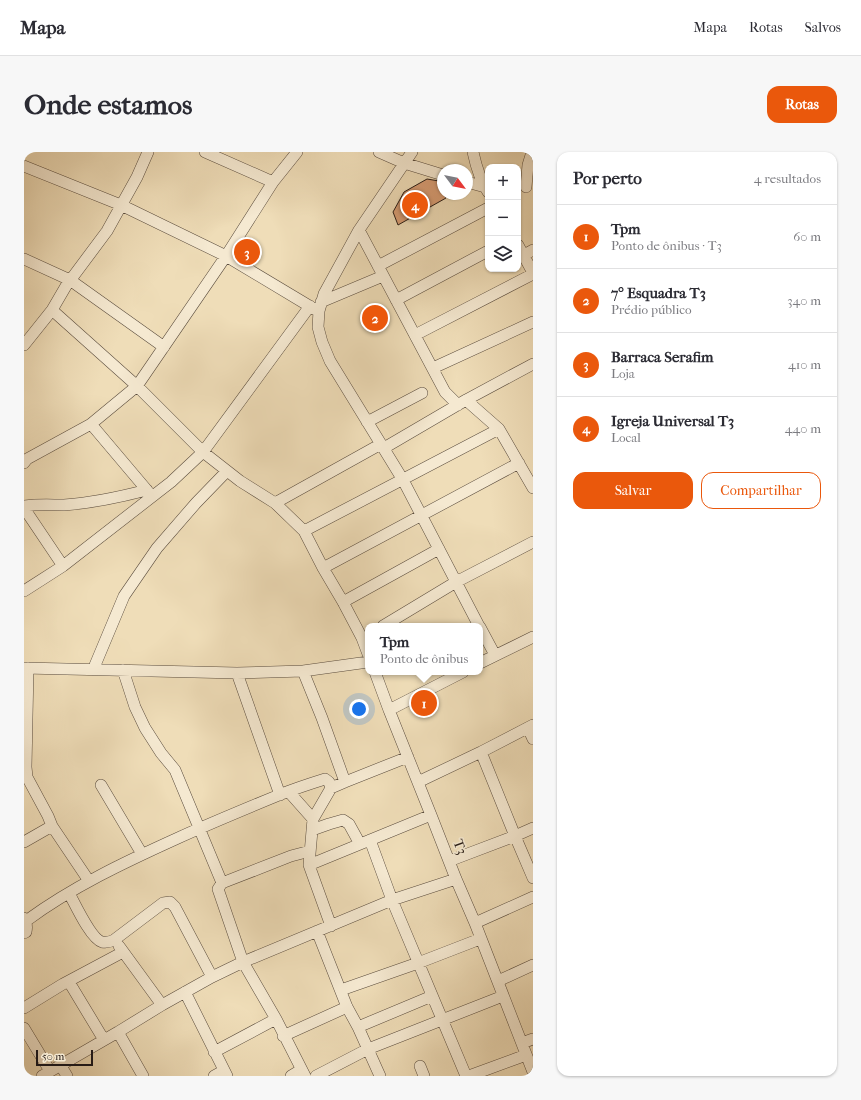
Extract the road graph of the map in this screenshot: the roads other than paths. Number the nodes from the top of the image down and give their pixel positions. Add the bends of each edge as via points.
1 (148, 152) edge
2 (205, 152) edge
3 (297, 152) edge
4 (379, 152) edge
5 (412, 152) edge
6 (473, 152) edge
7 (532, 152) edge
8 (404, 163) junction
9 (24, 166) edge
10 (437, 172) edge
11 (273, 182) junction
12 (473, 184) edge
13 (485, 187) edge
14 (526, 187) edge
15 (485, 189) edge
16 (121, 205) junction
17 (485, 210) edge
18 (359, 230) junction
19 (485, 253) edge
20 (529, 253) edge
21 (226, 256) junction
22 (24, 259) edge
23 (381, 271) junction
24 (533, 273) edge
25 (70, 280) junction
26 (396, 300) junction
27 (317, 306) junction
28 (52, 310) junction
29 (533, 322) edge
30 (415, 335) junction
31 (24, 344) edge
32 (164, 347) junction
33 (533, 364) edge
34 (433, 368) junction
35 (137, 386) junction
36 (422, 393) dead end
37 (462, 403) junction
38 (367, 422) junction
39 (91, 424) junction
40 (499, 429) junction
41 (382, 446) junction
42 (204, 452) junction
43 (25, 460) edge
44 (519, 463) junction
45 (227, 471) junction
46 (403, 480) junction
47 (533, 488) edge
48 (150, 493) junction
49 (275, 503) junction
50 (24, 507) edge
51 (421, 515) junction
52 (304, 531) junction
53 (533, 542) edge
54 (439, 550) junction
55 (63, 566) junction
56 (322, 568) junction
57 (456, 582) junction
58 (24, 591) edge
59 (343, 602) junction
60 (388, 623) edge
61 (478, 623) edge
62 (483, 633) edge
63 (365, 637) edge
64 (533, 637) edge
65 (494, 655) junction
66 (483, 661) edge
67 (365, 662) edge
68 (26, 668) edge
69 (93, 670) junction
70 (123, 670) junction
71 (303, 671) junction
72 (237, 673) junction
73 (376, 675) edge
74 (457, 675) edge
75 (389, 710) junction
76 (531, 726) edge
77 (25, 738) edge
78 (533, 739) edge
79 (481, 752) junction
80 (408, 758) junction
81 (345, 782) junction
82 (418, 782) junction
83 (101, 785) dead end
84 (331, 788) junction
85 (285, 793) junction
86 (431, 815) junction
87 (313, 819) junction
88 (52, 826) junction
89 (200, 828) junction
90 (533, 828) edge
91 (312, 830) junction
92 (515, 836) junction
93 (24, 842) edge
94 (365, 842) junction
95 (310, 851) junction
96 (142, 854) junction
97 (449, 861) junction
98 (309, 865) junction
99 (533, 878) edge
100 (456, 879) junction
101 (89, 881) junction
102 (222, 883) junction
103 (69, 893) junction
104 (533, 897) edge
105 (392, 900) junction
106 (25, 920) edge
107 (475, 922) junction
108 (331, 926) junction
109 (317, 931) junction
110 (24, 933) edge
111 (480, 939) junction
112 (114, 940) junction
113 (123, 952) junction
114 (244, 962) junction
115 (418, 963) junction
116 (533, 965) edge
117 (212, 978) junction
118 (498, 981) junction
119 (69, 982) junction
120 (341, 990) junction
121 (185, 992) junction
122 (432, 996) junction
123 (503, 996) junction
124 (162, 1005) junction
125 (347, 1007) junction
126 (24, 1008) edge
127 (276, 1020) junction
128 (442, 1020) junction
129 (358, 1027) junction
130 (24, 1028) edge
131 (118, 1032) junction
132 (284, 1036) junction
133 (533, 1039) edge
134 (104, 1040) junction
135 (522, 1044) junction
136 (368, 1049) junction
137 (214, 1052) junction
138 (526, 1055) junction
139 (61, 1066) junction
140 (533, 1072) edge
141 (303, 1073) edge
142 (46, 1074) edge
143 (221, 1074) edge
144 (472, 1075) edge
145 (67, 1076) edge
146 (143, 1076) edge
147 (292, 1076) edge
148 (316, 1076) edge
149 (380, 1076) edge

1 - 16 street
2 - 11 street
3 - 11 street
4 - 8 street
5 - 8 street
6 - 13 street via 475,164
7 - 14 street
8 - 10 street
8 - 18 street
9 - 16 street
11 - 21 street
12 - 15 street
16 - 21 street
16 - 25 street via 107,231
17 - 23 street
18 - 23 street
18 - 27 street
19 - 26 street
20 - 24 street
21 - 27 street
21 - 32 street
22 - 25 street
23 - 26 street
23 - 27 street
24 - 30 street
25 - 28 street
25 - 32 street
26 - 30 street
27 - 38 street via 318,327 330,361
27 - 42 street
28 - 31 street
28 - 35 street
29 - 34 street
30 - 34 street
32 - 35 street
33 - 37 street
34 - 37 street via 445,392
35 - 39 street
35 - 42 street
36 - 38 street
37 - 40 street
37 - 41 street
38 - 41 street
39 - 43 street
39 - 48 street
40 - 44 street
40 - 46 street
41 - 46 street
41 - 49 street
42 - 45 street
42 - 48 street via 171,482
44 - 47 street
44 - 51 street
45 - 49 street
45 - 69 street via 157,548 124,596
46 - 51 street
46 - 52 street
48 - 50 street via 65,505 35,504
48 - 55 street
49 - 52 street
50 - 55 street
51 - 54 street
51 - 56 street
52 - 56 street
53 - 57 street
54 - 57 street
54 - 59 street
55 - 58 street
56 - 59 street
57 - 60 street
57 - 61 street
59 - 63 street
62 - 65 street
64 - 65 street
65 - 66 street
67 - 71 street
68 - 69 street
68 - 77 street
69 - 70 street
70 - 72 street
70 - 89 street via 135,708 161,754 175,770
71 - 72 street
71 - 81 street
72 - 85 street
73 - 75 street, T3
74 - 75 street
75 - 80 street, T3
76 - 78 street
76 - 79 street
77 - 88 street via 27,777
79 - 82 street
79 - 92 street
80 - 81 street
80 - 82 street, T3
81 - 84 street
82 - 86 street, T3
83 - 96 street
84 - 85 street via 329,782 324,779
84 - 87 street
85 - 87 street
85 - 89 street
86 - 94 street
86 - 97 street, T3
87 - 91 street
88 - 93 street
88 - 101 street
89 - 96 street
89 - 102 street
90 - 92 street
91 - 94 street via 343,820
91 - 95 street
92 - 97 street
92 - 99 street
94 - 98 street
94 - 105 street
95 - 98 street
95 - 102 street
96 - 101 street
97 - 100 street, T3
98 - 108 street
100 - 105 street
100 - 107 street, T3
101 - 103 street
102 - 114 street via 218,889
103 - 106 street
103 - 112 street via 94,936 101,942
104 - 107 street
105 - 108 street
105 - 115 street
106 - 110 street via 27,927
107 - 111 street, T3
108 - 109 street
109 - 114 street
109 - 120 street
111 - 115 street
111 - 118 street, T3
112 - 113 street
112 - 117 street via 164,903 170,902
113 - 119 street
113 - 124 street
114 - 117 street
114 - 127 street
115 - 120 street
115 - 122 street
116 - 118 street
117 - 121 street
118 - 123 street, T3
119 - 126 street
119 - 134 street
120 - 125 street
121 - 124 street
121 - 137 street
122 - 128 street
122 - 129 street
123 - 128 street
123 - 135 street, T3
124 - 131 street
125 - 129 street
125 - 132 street
127 - 132 street
127 - 137 street
128 - 136 street
128 - 144 street
129 - 136 street
130 - 142 street
131 - 134 street
131 - 146 street
132 - 141 street
133 - 135 street
134 - 139 street
135 - 138 street, T3
136 - 148 street
136 - 149 street
137 - 143 street
138 - 140 street, T3
138 - 144 street
139 - 142 street
139 - 145 street
141 - 147 street

